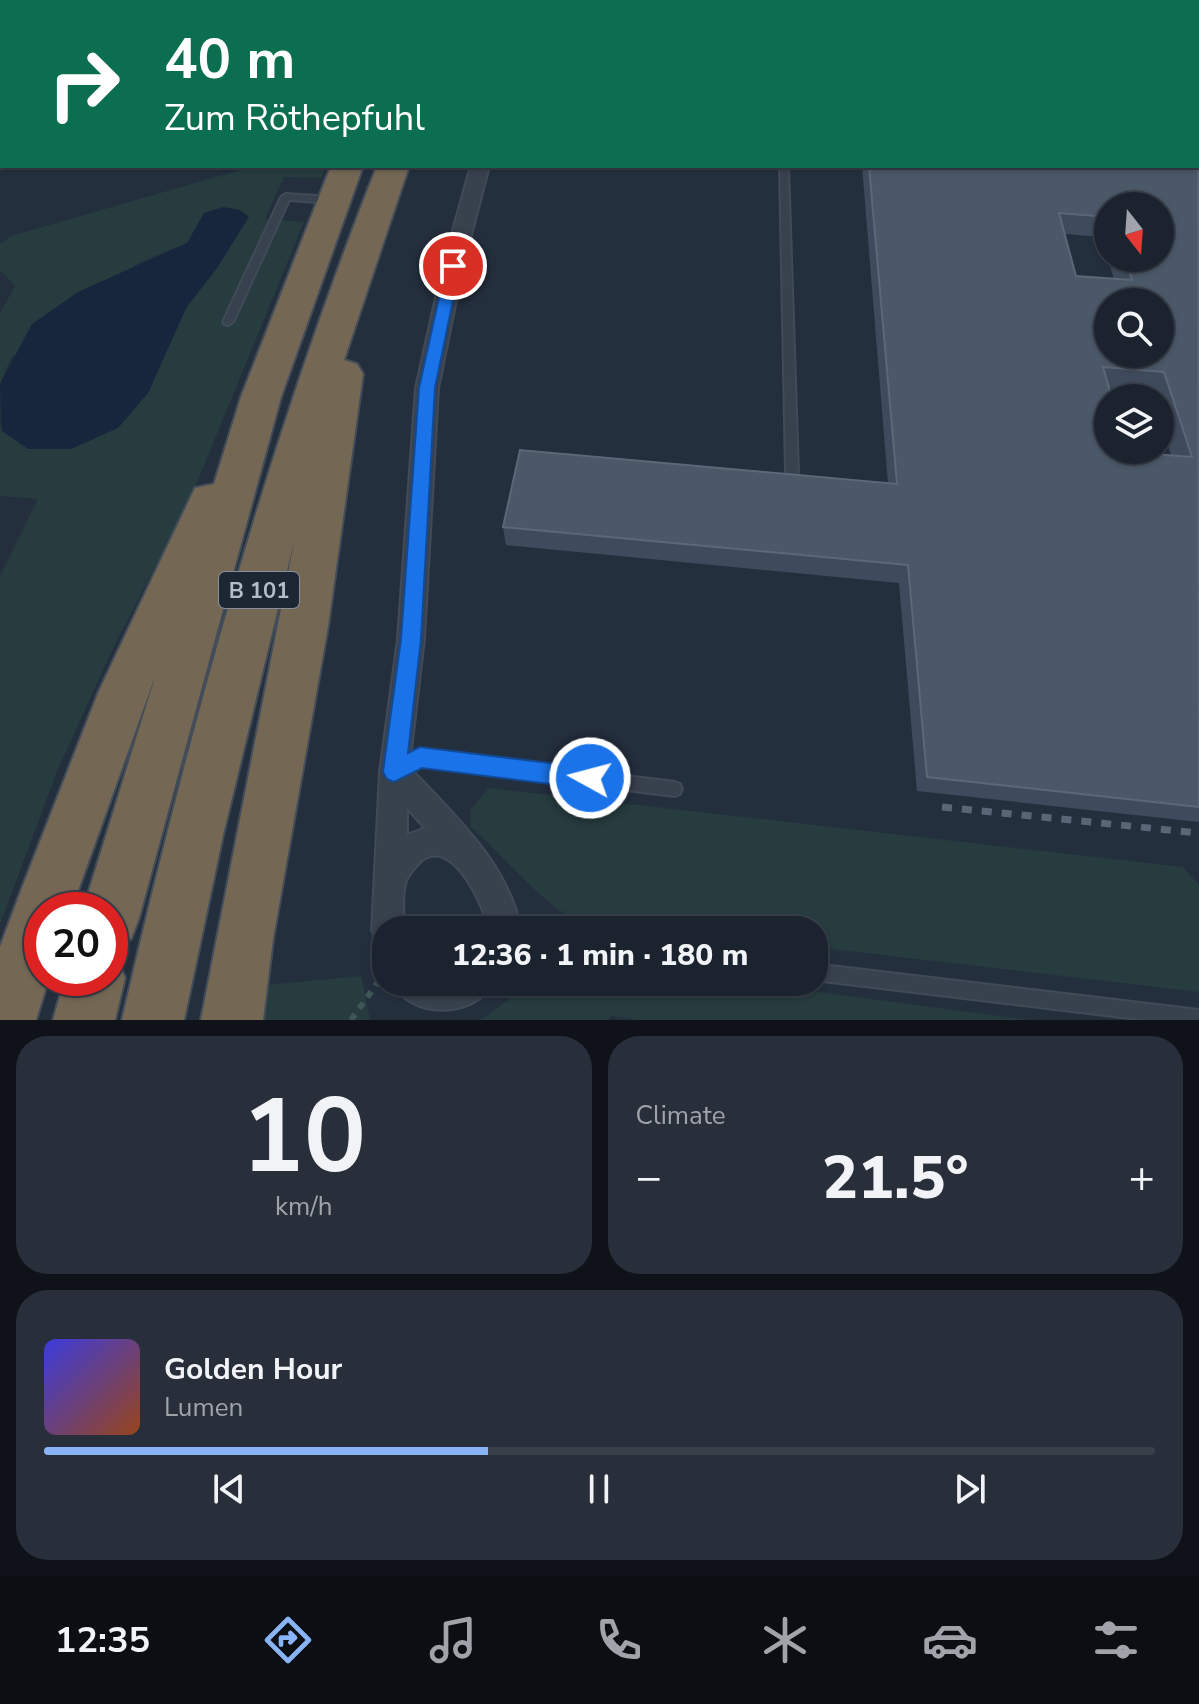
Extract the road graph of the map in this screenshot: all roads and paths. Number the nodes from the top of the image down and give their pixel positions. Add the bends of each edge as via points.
1 (376, 168) edge
2 (377, 168) edge
3 (377, 168) edge
4 (479, 168) edge
5 (784, 168) edge
6 (333, 200) junction
7 (228, 322) dead end
8 (261, 397) junction
9 (792, 472) edge
10 (394, 772) junction
11 (675, 789) dead end
12 (466, 856) junction
13 (389, 886) junction
14 (118, 892) edge
15 (388, 916) edge
16 (503, 916) edge
17 (828, 974) edge
18 (372, 991) edge
19 (90, 996) edge
20 (1199, 1018) edge
21 (5, 1020) edge
22 (84, 1020) edge
23 (153, 1020) edge
24 (232, 1020) edge
25 (351, 1020) edge

1 - 6 highway, B 101
2 - 23 highway, B 101 via 351,277 296,447 177,903
3 - 24 highway, B 101 via 304,626
4 - 10 street via 427,388 411,639
5 - 9 lane
6 - 7 lane via 286,197
6 - 8 highway, B 101
8 - 14 highway, B 101
8 - 21 highway, B 101 via 148,632 61,852
10 - 11 lane via 420,758
10 - 12 street
10 - 13 street
12 - 13 street via 449,843 415,846 398,862
12 - 16 street via 497,895
13 - 15 street
17 - 20 lane
18 - 25 path
19 - 22 highway

